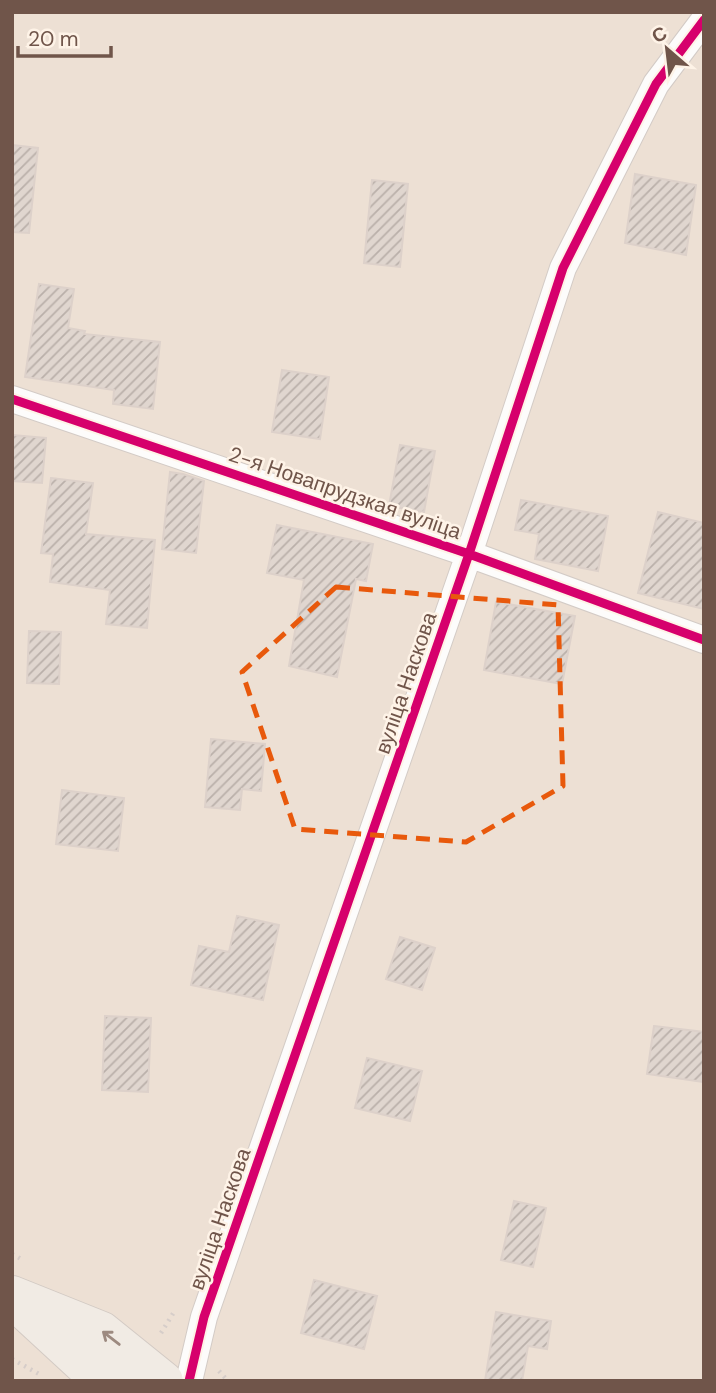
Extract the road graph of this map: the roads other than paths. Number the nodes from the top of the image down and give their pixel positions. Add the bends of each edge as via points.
1 (704, 20) edge
2 (12, 399) edge
3 (469, 554) junction
4 (704, 640) edge
5 (12, 1298) edge
6 (130, 1381) edge
7 (164, 1381) edge
8 (189, 1381) edge

1 - 3 street, вуліца Наскова via 656,84 564,268
2 - 3 street, 2-я Новапрудзкая вуліца
3 - 4 street, 2-я Новапрудзкая вуліца
3 - 8 street, вуліца Наскова via 204,1317
5 - 6 main road via 86,1367
7 -> 5 main road via 102,1331

